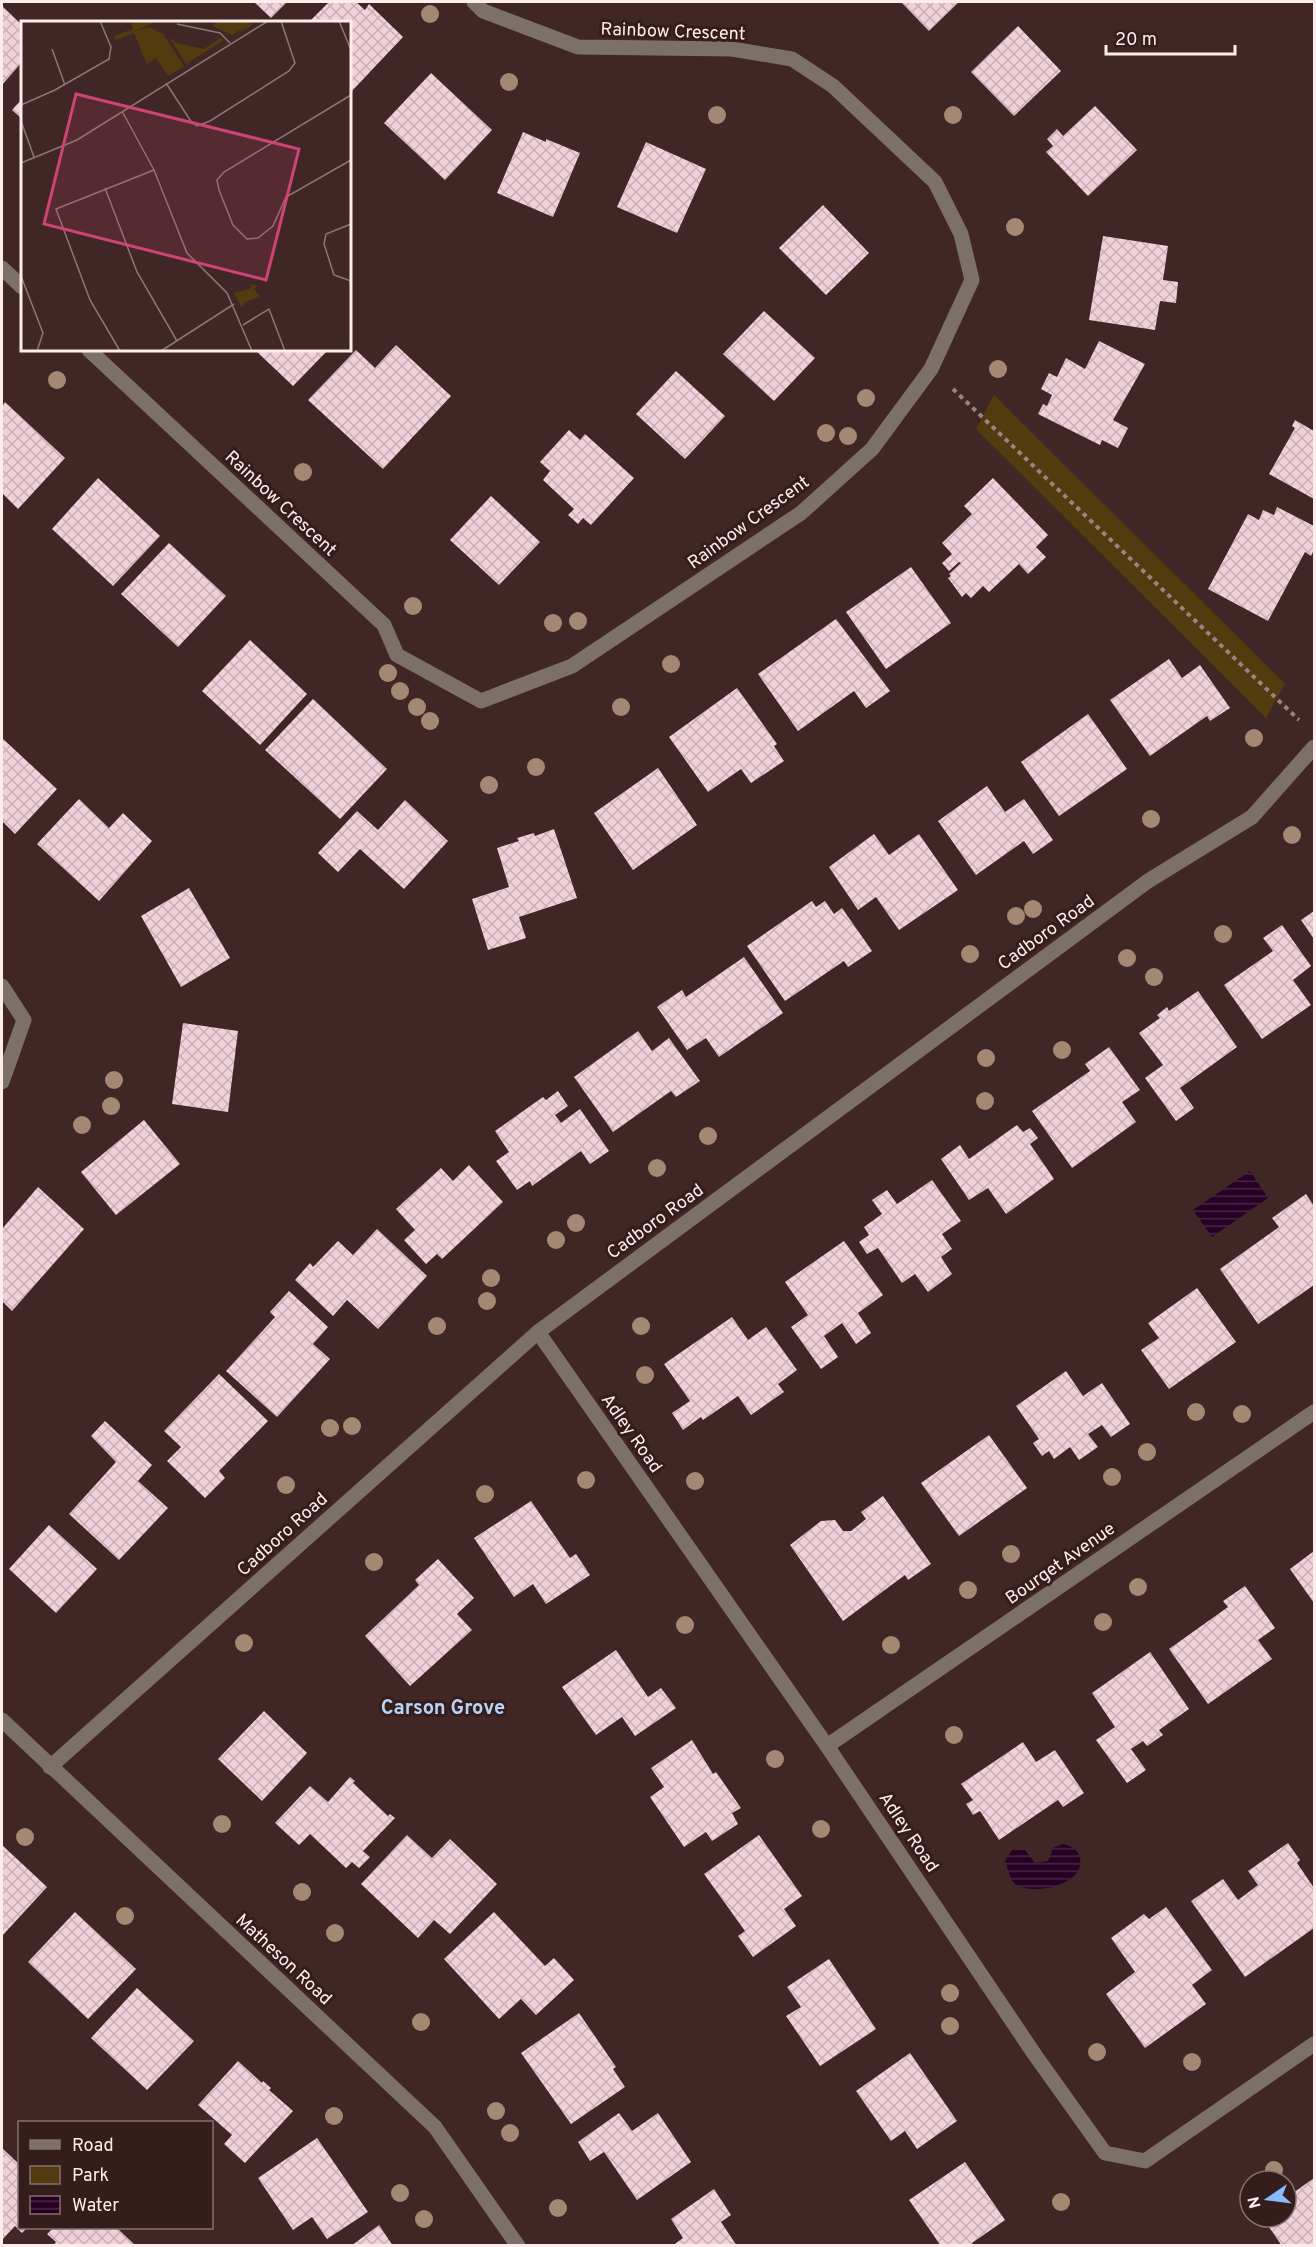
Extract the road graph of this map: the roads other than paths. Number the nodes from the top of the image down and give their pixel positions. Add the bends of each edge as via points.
1 (474, 2) edge
2 (2, 268) edge
3 (21, 286) edge
4 (90, 351) edge
5 (1314, 747) edge
6 (2, 986) edge
7 (2, 1082) edge
8 (538, 1332) junction
9 (1314, 1412) edge
10 (2, 1720) edge
11 (827, 1746) junction
12 (50, 1767) junction
13 (1314, 2044) edge
14 (519, 2246) edge

1 - 4 street, Rainbow Crescent via 483,10 578,47 732,49 792,59 833,86 935,182 961,234 972,280 932,369 872,449 801,513 572,666 481,701 397,655 384,625
2 - 3 street
5 - 8 street, Cadboro Road via 1252,817 1148,881
6 - 7 street via 24,1020
8 - 11 street, Adley Road
8 - 12 street, Cadboro Road
9 - 11 street, Bourget Avenue
10 - 12 street, Matheson Road
11 - 13 street, Adley Road via 1105,2153 1145,2161
12 - 14 street, Matheson Road via 435,2127

